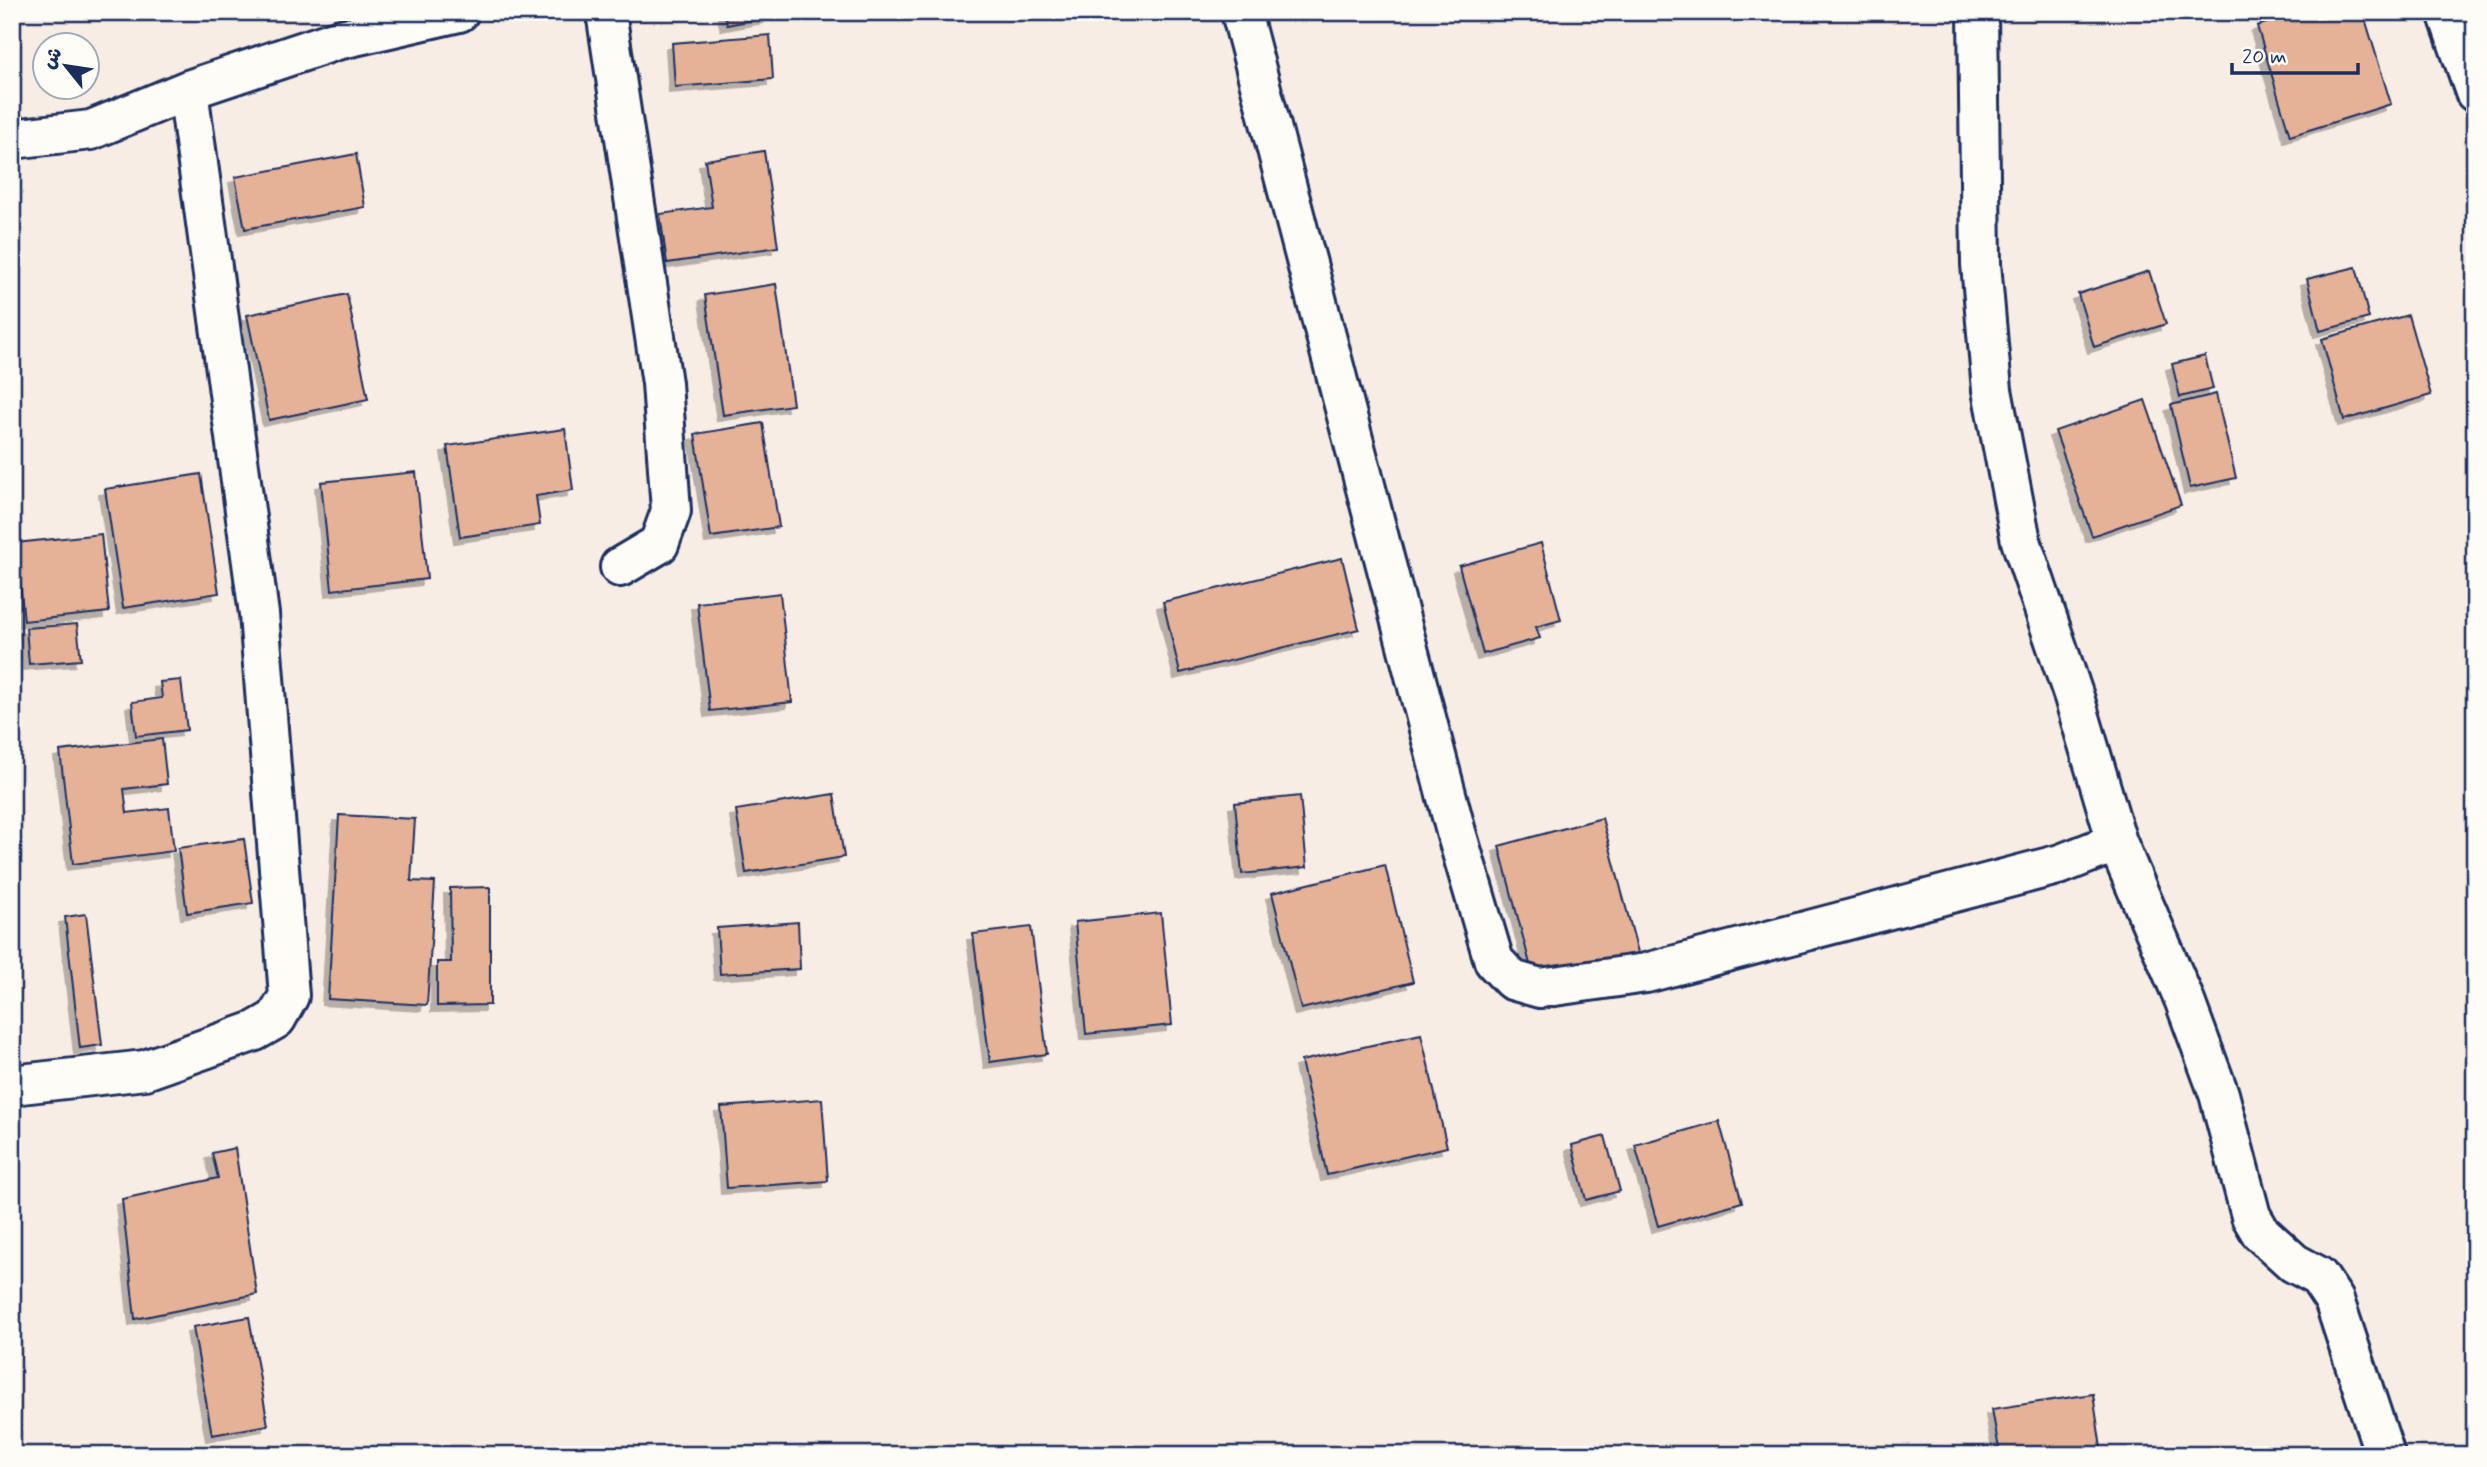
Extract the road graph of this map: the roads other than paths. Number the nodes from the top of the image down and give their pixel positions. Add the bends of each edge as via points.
1 (459, 12) edge
2 (606, 12) edge
3 (1241, 12) edge
4 (1978, 12) edge
5 (2446, 12) edge
6 (188, 90) junction
7 (2475, 92) edge
8 (12, 139) edge
9 (620, 567) dead end
10 (2117, 842) junction
11 (12, 1084) edge
12 (2385, 1455) edge

1 - 6 street via 337,40
2 - 9 street via 662,383 671,511 659,544
3 - 10 street via 1456,832 1494,961 1512,980 1540,988 1646,973 2061,864
4 - 10 street via 1980,264 1992,390 2021,541
5 - 7 street
6 - 8 street via 91,130
6 - 11 street via 259,614 289,996 276,1019 254,1031 145,1070
10 - 12 street via 2215,1082 2251,1216 2261,1233 2294,1263 2318,1276 2334,1300

